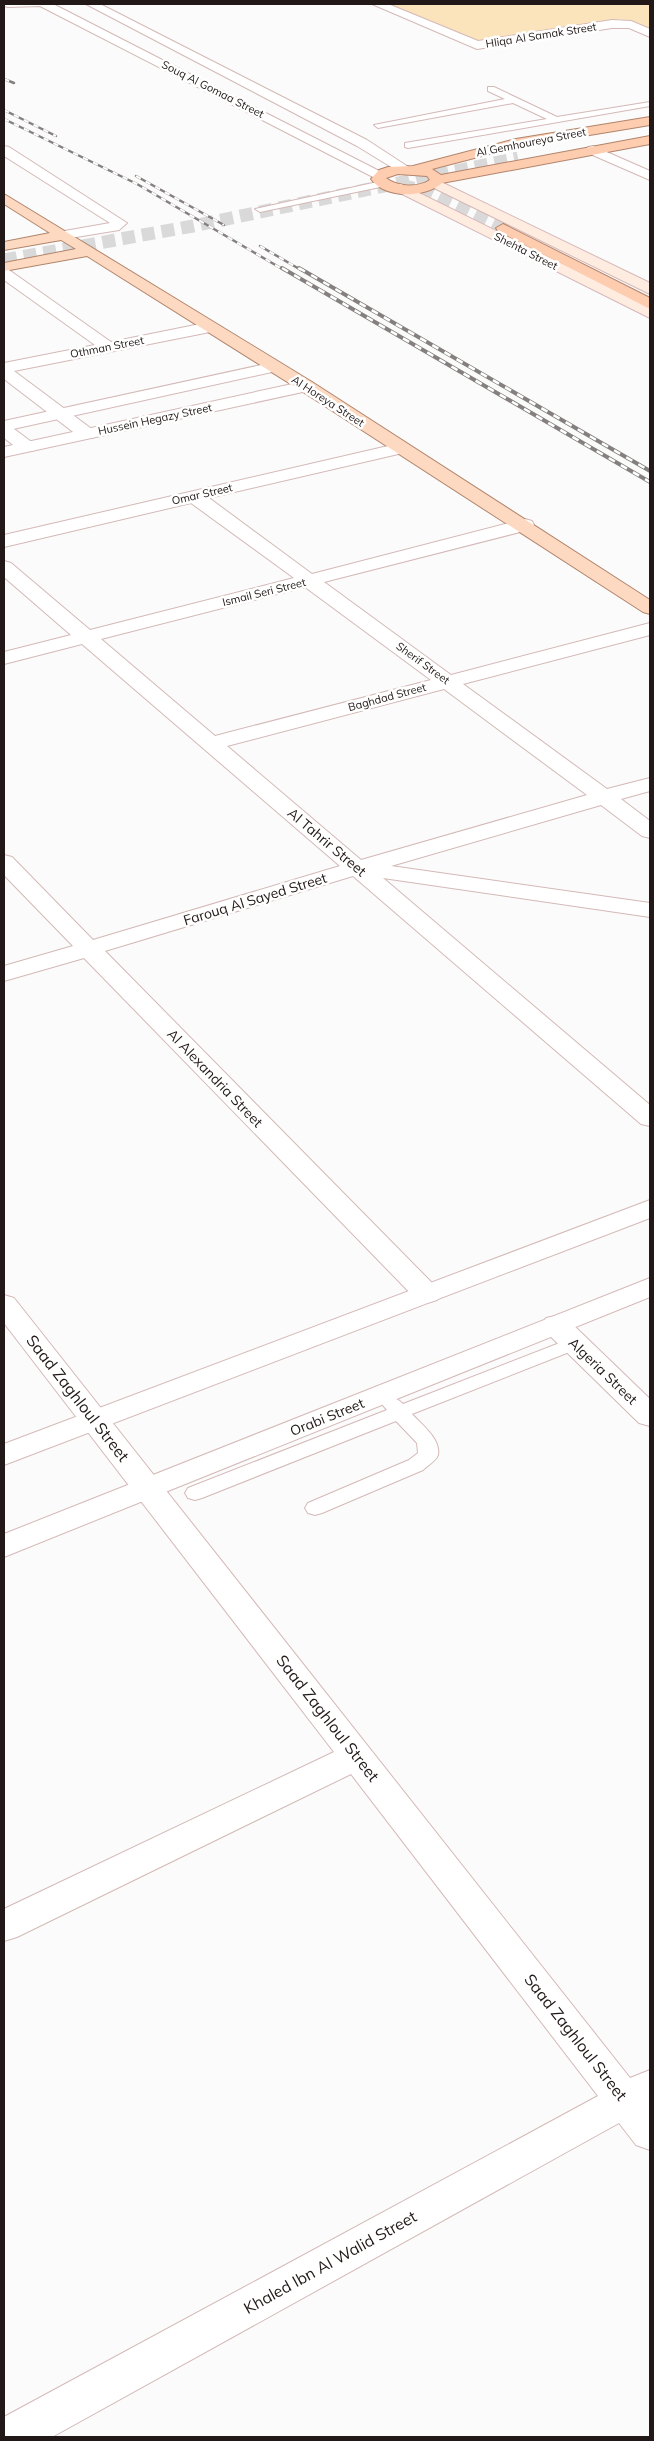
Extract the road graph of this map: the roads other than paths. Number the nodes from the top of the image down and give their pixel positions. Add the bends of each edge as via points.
1 (8, 4) edge
2 (36, 4) edge
3 (45, 4) edge
4 (92, 4) edge
5 (378, 4) edge
6 (650, 33) edge
7 (234, 77) junction
8 (201, 83) junction
9 (491, 89) dead end
10 (513, 100) junction
11 (650, 104) edge
12 (556, 120) junction
13 (650, 121) edge
14 (378, 124) dead end
15 (650, 128) edge
16 (650, 134) edge
17 (650, 140) edge
18 (408, 145) dead end
19 (4, 150) edge
20 (593, 150) junction
21 (454, 158) junction
22 (409, 170) junction
23 (484, 171) junction
24 (650, 176) edge
25 (381, 179) junction
26 (436, 182) junction
27 (401, 188) junction
28 (4, 198) edge
29 (479, 205) junction
30 (260, 209) dead end
31 (447, 211) junction
32 (503, 228) tunnel mouth
33 (64, 235) junction
34 (4, 246) edge
35 (89, 251) junction
36 (4, 267) edge
37 (4, 273) edge
38 (650, 289) edge
39 (650, 304) edge
40 (650, 313) edge
41 (210, 327) junction
42 (108, 347) junction
43 (275, 367) junction
44 (4, 370) edge
45 (306, 386) junction
46 (60, 413) junction
47 (4, 426) edge
48 (4, 430) edge
49 (87, 434) junction
50 (26, 447) junction
51 (401, 448) junction
52 (4, 452) edge
53 (194, 496) junction
54 (525, 525) junction
55 (4, 541) edge
56 (4, 568) edge
57 (310, 580) junction
58 (650, 608) edge
59 (650, 629) edge
60 (87, 637) junction
61 (4, 658) edge
62 (448, 682) junction
63 (211, 744) junction
64 (650, 784) edge
65 (605, 798) junction
66 (650, 831) edge
67 (4, 862) edge
68 (357, 868) junction
69 (650, 910) edge
70 (89, 948) junction
71 (4, 974) edge
72 (650, 1118) edge
73 (650, 1208) edge
74 (650, 1287) edge
75 (427, 1294) junction
76 (4, 1304) edge
77 (566, 1334) junction
78 (392, 1403) junction
79 (650, 1416) edge
80 (95, 1420) junction
81 (4, 1455) edge
82 (149, 1488) junction
83 (195, 1492) dead end
84 (315, 1508) dead end
85 (4, 1546) edge
86 (357, 1756) junction
87 (4, 1926) edge
88 (638, 2094) edge
89 (650, 2133) edge
90 (10, 2437) edge

1 - 2 street
3 - 8 street, Souq Al Gomaa Street
4 - 7 street, Souq Al Gomaa Street
5 - 6 street, Hliqa Al Samak Street via 476,45 612,24 630,25
7 - 8 street
7 - 22 street, Souq Al Gomaa Street
8 - 25 street, Souq Al Gomaa Street
9 - 10 lane
10 - 12 lane
10 - 14 lane
11 - 12 lane
12 - 18 lane
13 - 21 highway, Al Gemhoureya Street via 516,143
15 - 16 highway via 513,156
17 - 20 highway, Al Gemhoureya Street
19 - 33 street via 120,223 114,227
20 - 23 highway, Al Gemhoureya Street
20 - 24 street
21 - 22 highway, Al Gemhoureya Street
21 - 23 highway via 464,166
22 - 25 highway, Al Gemhoureya Street
22 - 26 highway via 431,173
23 - 26 highway, Al Gemhoureya Street
25 - 27 highway, Al Gemhoureya Street
25 - 30 lane
26 - 27 highway, Al Gemhoureya Street via 421,188
26 - 29 main road, Shehta Street
27 - 31 main road, Shehta Street
28 - 33 main road, Al Horeya Street
29 - 31 main road
29 - 38 main road, Shehta Street
31 - 40 main road, Shehta Street
32 - 39 highway
33 - 34 main road
33 - 35 main road, Al Horeya Street
35 - 36 main road
35 - 41 main road, Al Horeya Street
37 - 42 street
41 - 42 street, Othman Street
41 - 43 main road, Al Horeya Street
42 - 44 street, Othman Street
43 - 45 main road, Al Horeya Street
43 - 46 street, Hussein Hegazy Street
44 - 46 street
45 - 49 street, Hussein Hegazy Street
45 - 51 main road, Al Horeya Street
46 - 47 street, Hussein Hegazy Street
46 - 49 street
48 - 50 street
49 - 50 street, Hussein Hegazy Street
50 - 52 street, Hussein Hegazy Street
51 - 53 street, Omar Street
51 - 54 main road, Al Horeya Street
53 - 55 street, Omar Street
53 - 57 street, Sherif Street
54 - 57 street, Ismail Seri Street
54 - 58 main road, Al Horeya Street
56 - 60 street, Al Tahrir Street
57 - 60 street, Ismail Seri Street
57 - 62 street, Sherif Street
59 - 62 street, Baghdad Street
60 - 61 street, Ismail Seri Street
60 - 63 street, Al Tahrir Street
62 - 63 street, Baghdad Street
62 - 65 street, Sherif Street
63 - 68 street, Al Tahrir Street
64 - 65 street, Farouq Al Sayed Street
65 - 66 street, Sherif Street
65 - 68 street, Farouq Al Sayed Street
67 - 70 street, Al Alexandria Street
68 - 69 street
68 - 70 street, Farouq Al Sayed Street
68 - 72 street, Al Tahrir Street
70 - 71 street, Farouq Al Sayed Street
70 - 75 street, Al Alexandria Street
73 - 75 street
74 - 77 street, Orabi Street
75 - 80 street
76 - 80 street, Saad Zaghloul Street
77 - 78 street, Orabi Street
77 - 79 street, Algeria Street
78 - 82 street, Orabi Street
78 - 83 lane
78 - 84 lane via 426,1441 428,1454 423,1460
80 - 81 street
80 - 82 street, Saad Zaghloul Street
82 - 85 street, Orabi Street
82 - 86 street, Saad Zaghloul Street
86 - 87 street
86 - 88 street, Saad Zaghloul Street
88 - 89 street, Saad Zaghloul Street
88 - 90 street, Khaled Ibn Al Walid Street

